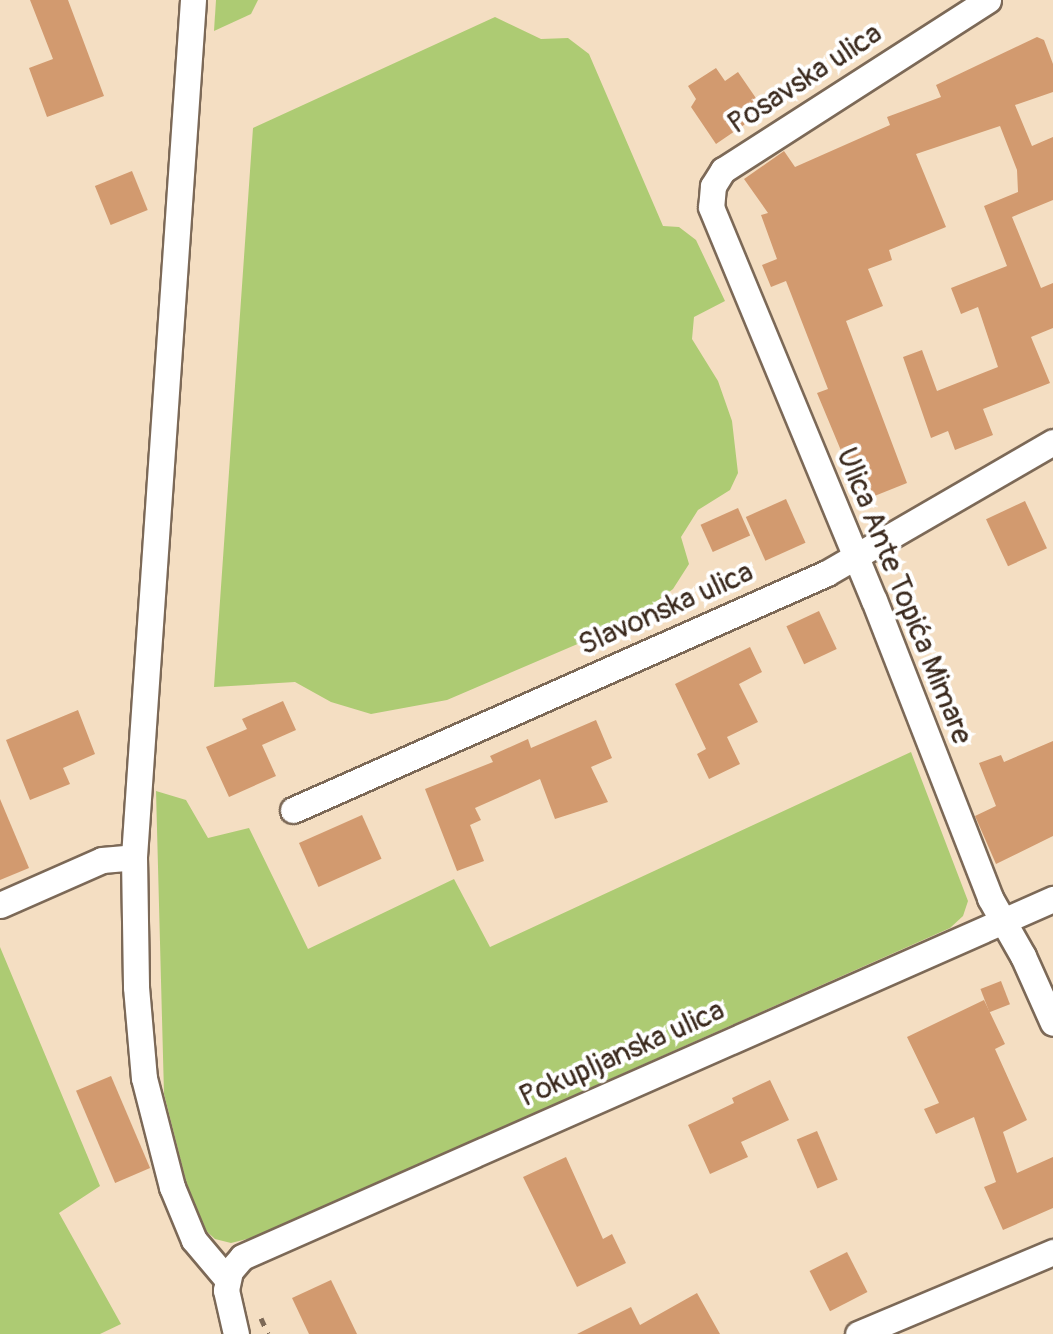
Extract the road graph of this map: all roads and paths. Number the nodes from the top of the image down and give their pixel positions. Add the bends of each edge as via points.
1 (193, 0) edge
2 (988, 0) edge
3 (713, 186) joint
4 (1053, 442) edge
5 (854, 558) junction
6 (293, 810) dead end
7 (134, 858) junction
8 (1053, 898) edge
9 (0, 905) edge
10 (1001, 922) junction
11 (1053, 1024) edge
12 (1053, 1252) edge
13 (226, 1280) junction
14 (236, 1334) edge
15 (858, 1334) edge

1 - 7 street
2 - 3 street, Posavska ulica via 735,162
3 - 5 street, Ulica Ante Topića Mimare via 711,207
4 - 5 street, Slavonska ulica
5 - 6 street, Slavonska ulica
5 - 10 street, Ulica Ante Topića Mimare
7 - 9 street via 102,860
7 - 13 street via 144,1078 181,1211
8 - 10 street, Pokupljanska ulica
10 - 11 street, Ulica Ante Topića Mimare
10 - 13 street, Pokupljanska ulica via 242,1257
12 - 15 street
13 - 14 street

